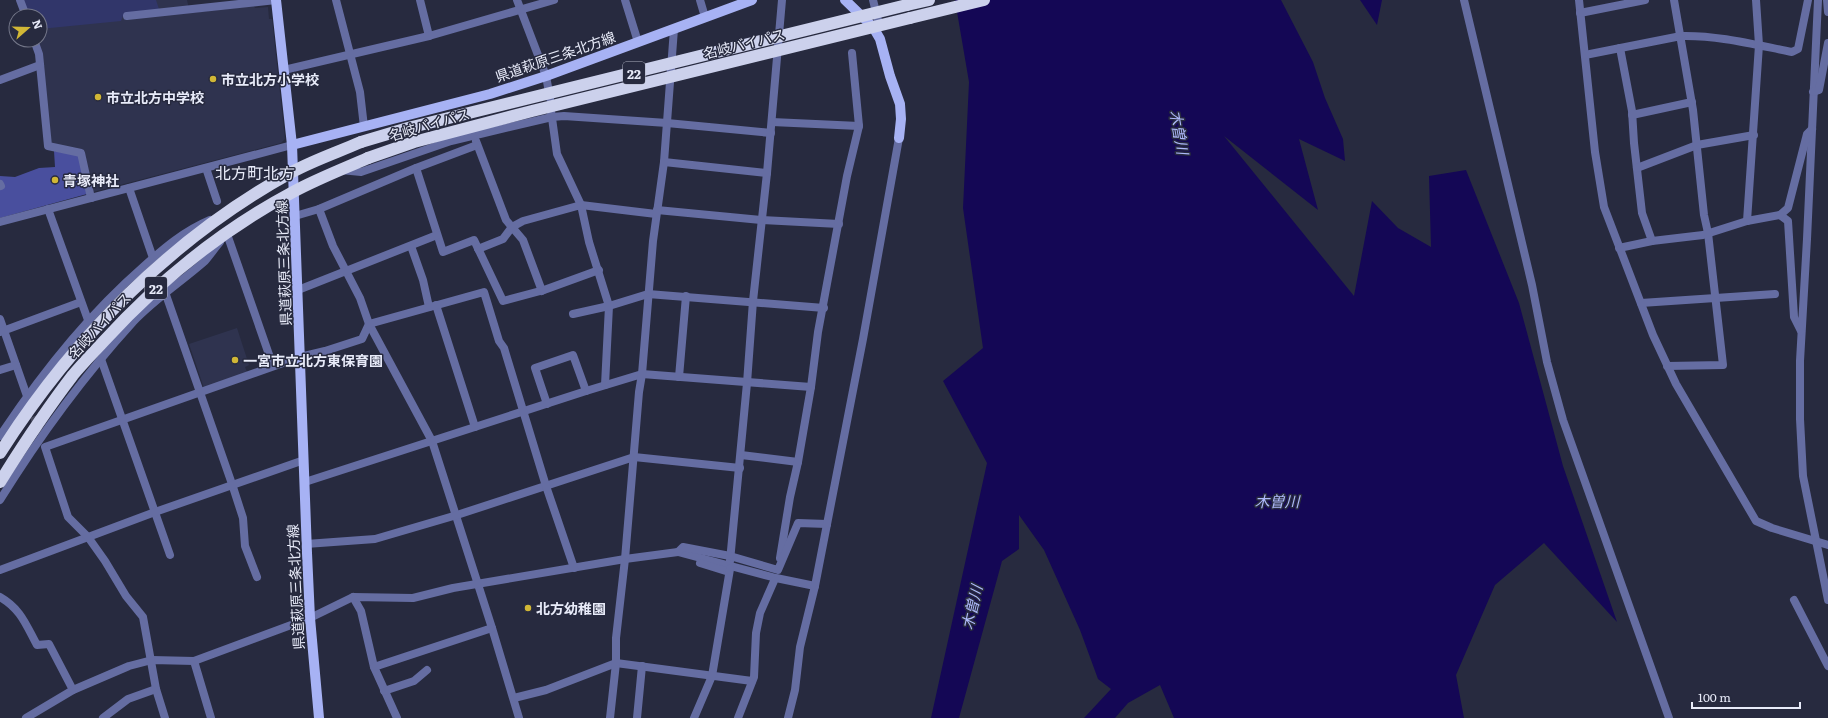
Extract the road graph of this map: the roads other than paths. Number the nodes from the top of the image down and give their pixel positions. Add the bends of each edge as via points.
1 (276, 0) edge
2 (336, 0) edge
3 (420, 0) edge
4 (517, 0) edge
5 (554, 0) edge
6 (625, 0) edge
7 (700, 0) edge
8 (752, 0) edge
9 (782, 0) edge
10 (845, 0) edge
11 (873, 0) edge
12 (929, 0) edge
13 (984, 0) edge
14 (1464, 0) edge
15 (1579, 0) edge
16 (1645, 0) edge
17 (1674, 0) edge
18 (1756, 0) edge
19 (1808, 0) edge
20 (1818, 0) edge
21 (1827, 0) edge
22 (208, 4) edge
23 (522, 9) junction
24 (1828, 12) edge
25 (1580, 14) junction
26 (127, 16) dead end
27 (705, 17) junction
28 (674, 29) junction
29 (877, 31) junction
30 (430, 36) junction
31 (1681, 36) junction
32 (638, 42) junction
33 (1828, 43) edge
34 (1759, 45) junction
35 (37, 48) edge
36 (1620, 48) junction
37 (852, 53) dead end
38 (351, 54) junction
39 (1584, 55) junction
40 (40, 65) junction
41 (284, 70) junction
42 (546, 76) junction
43 (0, 80) edge
44 (1813, 92) junction
45 (1692, 102) junction
46 (1632, 116) junction
47 (552, 117) junction
48 (772, 122) junction
49 (667, 123) junction
50 (859, 126) junction
51 (364, 127) junction
52 (1812, 129) junction
53 (771, 133) junction
54 (1754, 134) junction
55 (473, 135) junction
56 (899, 138) joint
57 (292, 145) junction
58 (478, 145) junction
59 (1697, 145) junction
60 (664, 162) junction
61 (206, 168) junction
62 (416, 168) junction
63 (1637, 168) junction
64 (340, 170) junction
65 (293, 171) junction
66 (768, 173) junction
67 (129, 188) junction
68 (294, 191) junction
69 (91, 198) junction
70 (217, 201) dead end
71 (580, 205) junction
72 (48, 209) junction
73 (319, 209) junction
74 (656, 212) junction
75 (1780, 215) junction
76 (221, 216) junction
77 (295, 216) junction
78 (761, 220) junction
79 (1747, 221) junction
80 (0, 222) edge
81 (839, 224) junction
82 (512, 227) junction
83 (1708, 233) junction
84 (227, 234) junction
85 (437, 235) junction
86 (1652, 241) junction
87 (411, 246) junction
88 (1619, 248) junction
89 (478, 249) junction
90 (153, 258) junction
91 (599, 270) junction
92 (347, 271) junction
93 (497, 289) junction
94 (298, 290) junction
95 (542, 291) junction
96 (165, 292) junction
97 (484, 292) junction
98 (648, 294) junction
99 (1775, 294) dead end
100 (686, 296) junction
101 (1715, 297) junction
102 (753, 301) junction
103 (81, 302) junction
104 (1641, 303) junction
105 (432, 306) junction
106 (609, 306) junction
107 (824, 308) junction
108 (573, 314) dead end
109 (0, 319) edge
110 (88, 320) junction
111 (369, 324) junction
112 (2, 331) edge
113 (1801, 332) junction
114 (300, 357) junction
115 (101, 359) junction
116 (16, 365) junction
117 (273, 366) junction
118 (1667, 366) junction
119 (0, 370) edge
120 (642, 374) junction
121 (679, 377) junction
122 (747, 383) junction
123 (605, 385) junction
124 (811, 387) junction
125 (586, 391) junction
126 (200, 393) junction
127 (27, 398) junction
128 (547, 404) junction
129 (524, 411) junction
130 (123, 420) junction
131 (475, 427) junction
132 (0, 436) edge
133 (41, 436) junction
134 (432, 441) junction
135 (45, 447) junction
136 (0, 453) edge
137 (741, 455) junction
138 (634, 458) junction
139 (304, 460) junction
140 (798, 462) junction
141 (740, 468) junction
142 (0, 482) edge
143 (305, 482) junction
144 (232, 484) junction
145 (546, 486) junction
146 (0, 500) edge
147 (155, 512) junction
148 (456, 515) junction
149 (827, 524) junction
150 (88, 537) junction
151 (1816, 541) junction
152 (306, 544) junction
153 (1828, 545) edge
154 (678, 552) junction
155 (170, 556) dead end
156 (625, 559) junction
157 (730, 565) junction
158 (574, 568) junction
159 (0, 570) edge
160 (778, 572) junction
161 (257, 577) dead end
162 (774, 581) dead end
163 (478, 584) junction
164 (815, 586) junction
165 (0, 597) edge
166 (353, 597) junction
167 (1794, 600) dead end
168 (1828, 600) edge
169 (310, 618) junction
170 (492, 628) junction
171 (152, 660) junction
172 (194, 661) junction
173 (616, 664) junction
174 (642, 666) junction
175 (1828, 666) edge
176 (374, 668) junction
177 (426, 670) dead end
178 (712, 676) junction
179 (752, 682) junction
180 (156, 689) junction
181 (73, 690) junction
182 (384, 691) junction
183 (514, 698) junction
184 (26, 718) edge
185 (103, 718) edge
186 (165, 718) edge
187 (211, 718) edge
188 (319, 718) edge
189 (397, 718) edge
190 (519, 718) edge
191 (610, 718) edge
192 (637, 718) edge
193 (694, 718) edge
194 (738, 718) edge
195 (788, 718) edge
196 (1669, 718) edge

1 - 22 street
1 - 41 main road
2 - 38 street
3 - 30 street
4 - 23 street
5 - 23 street
6 - 32 street
7 - 27 street
8 - 27 main road, 県道萩原三条北方線
9 - 48 street
10 - 29 main road
11 - 29 street via 878,20
12 - 65 highway, 名岐バイパス / 22, bridge via 408,128 361,142
13 - 64 highway, 名岐バイパス / 22, bridge via 414,142
14 - 196 street via 1530,277 1547,362 1563,420
15 - 25 street
16 - 25 street
17 - 31 street
18 - 34 street
19 - 34 street via 1798,49 1792,52
20 - 44 street
21 - 24 street
22 - 26 street
23 - 30 street
23 - 42 street
25 - 39 street
27 - 28 main road, 県道萩原三条北方線
28 - 32 main road, 県道萩原三条北方線
28 - 49 street
29 - 56 main road via 900,104
30 - 38 street
31 - 34 street
31 - 36 street
31 - 45 street
32 - 42 main road, 県道萩原三条北方線
33 - 44 street via 1819,90
34 - 54 street
35 - 40 street
36 - 39 street
36 - 46 street
37 - 50 street
38 - 41 street
38 - 51 street via 360,92
39 - 88 street via 1604,207
40 - 43 street
40 - 69 street via 48,146 81,153
41 - 57 main road
42 - 47 street
42 - 51 main road, 県道萩原三条北方線 via 490,94
44 - 52 street
45 - 46 street
45 - 59 street
46 - 63 street
47 - 49 street
47 - 55 street
47 - 71 street via 557,154
48 - 50 street
48 - 53 street
49 - 53 street
49 - 60 street
50 - 81 street
51 - 57 main road, 県道萩原三条北方線
52 - 75 street via 1807,134 1788,208
52 - 113 street
53 - 66 street
54 - 59 street
54 - 79 street
55 - 58 street
55 - 64 street via 426,148 362,172
56 - 149 street
57 - 61 street
57 - 65 main road, 県道萩原三条北方線
58 - 62 street
58 - 82 street via 506,220
59 - 63 street
59 - 83 street
60 - 66 street
60 - 74 street
61 - 67 street
61 - 70 street
62 - 73 street
62 - 85 street
63 - 86 street via 1642,213
64 - 68 highway, 名岐バイパス / 22
65 - 68 main road, 県道萩原三条北方線
65 - 76 highway, 名岐バイパス / 22
66 - 78 street
67 - 69 street
67 - 90 street
68 - 77 main road, 県道萩原三条北方線
68 - 84 highway, 名岐バイパス / 22
69 - 72 street
71 - 74 street
71 - 82 street via 523,221
71 - 91 street
72 - 80 street
72 - 103 street
73 - 77 street
73 - 92 street via 333,246
74 - 78 street
74 - 98 street
75 - 79 street
75 - 113 street via 1788,222 1794,317
76 - 90 street via 185,233
76 - 136 highway, 名岐バイパス / 22 via 170,256 87,337 53,378
77 - 94 main road, 県道萩原三条北方線
78 - 81 street
78 - 102 street
79 - 83 street
81 - 107 street
82 - 89 street via 503,239
82 - 95 street via 523,240
83 - 86 street
83 - 101 street
84 - 96 street via 205,260
84 - 117 street
84 - 142 highway, 名岐バイパス / 22 via 182,266 125,318 74,373 24,443
85 - 87 street
85 - 89 street via 443,252 474,240
86 - 88 street
87 - 92 street
87 - 105 street
88 - 104 street
89 - 93 street
90 - 110 street
91 - 95 street
91 - 106 street
92 - 94 street
92 - 111 street
93 - 95 street via 503,301
93 - 97 street
94 - 114 main road, 県道萩原三条北方線
96 - 115 street via 134,321
96 - 126 street
97 - 105 street
97 - 129 street
98 - 100 street
98 - 106 street
98 - 120 street
99 - 101 street
100 - 102 street
100 - 121 street
101 - 104 street
101 - 118 street via 1723,365
102 - 107 street
102 - 122 street
103 - 110 street
103 - 112 street
104 - 118 street
105 - 111 street
105 - 131 street
106 - 108 street
106 - 123 street
107 - 124 street via 818,332
109 - 112 street
110 - 127 street
111 - 114 street via 362,339
111 - 134 street
112 - 116 street
113 - 151 street via 1802,476
114 - 117 street
114 - 139 main road, 県道萩原三条北方線
115 - 130 street
115 - 133 street
116 - 119 street
116 - 127 street
117 - 126 street
118 - 151 street via 1756,521
120 - 121 street
120 - 123 street
120 - 138 street
121 - 122 street
122 - 124 street
122 - 137 street
123 - 125 street
124 - 140 street
125 - 128 street
125 - 128 street via 573,355 535,368
126 - 130 street
126 - 144 street
127 - 132 street
128 - 129 street
129 - 131 street
129 - 145 street
130 - 135 street
130 - 147 street
131 - 134 street
133 - 135 street
133 - 146 street
134 - 143 street
134 - 148 street
135 - 150 street via 68,517
137 - 140 street
137 - 141 street
138 - 141 street
138 - 145 street
138 - 156 street
139 - 143 main road, 県道萩原三条北方線
139 - 144 street
140 - 160 street
141 - 157 street
143 - 152 main road, 県道萩原三条北方線
144 - 147 street
144 - 161 street via 243,518 245,546
145 - 148 street
145 - 158 street
147 - 150 street
147 - 155 street
148 - 152 street via 375,539
148 - 163 street
149 - 160 street via 798,523
149 - 164 street
150 - 159 street
150 - 171 street via 126,596 143,617
151 - 153 street
151 - 168 street
152 - 169 main road, 県道萩原三条北方線
154 - 156 street
154 - 157 street via 684,557
154 - 157 street via 683,547
154 - 164 street
156 - 158 street
156 - 173 street via 616,638
157 - 160 street
157 - 178 street
158 - 163 street
162 - 179 street via 760,613
163 - 166 street via 413,598
163 - 170 street
164 - 195 street
165 - 181 street via 20,612 37,645 49,644
166 - 169 street
166 - 176 street via 361,612
167 - 175 street
169 - 172 street
169 - 188 main road, 県道萩原三条北方線
170 - 176 street
170 - 183 street
171 - 172 street
171 - 180 street
171 - 181 street via 129,666
172 - 187 street
173 - 174 street
173 - 183 street via 546,690
173 - 191 street
174 - 178 street
174 - 192 street
176 - 182 street
177 - 182 street via 414,681
178 - 179 street
178 - 193 street
179 - 194 street
180 - 185 street via 128,700
180 - 186 street
181 - 184 street
182 - 189 street
183 - 190 street

